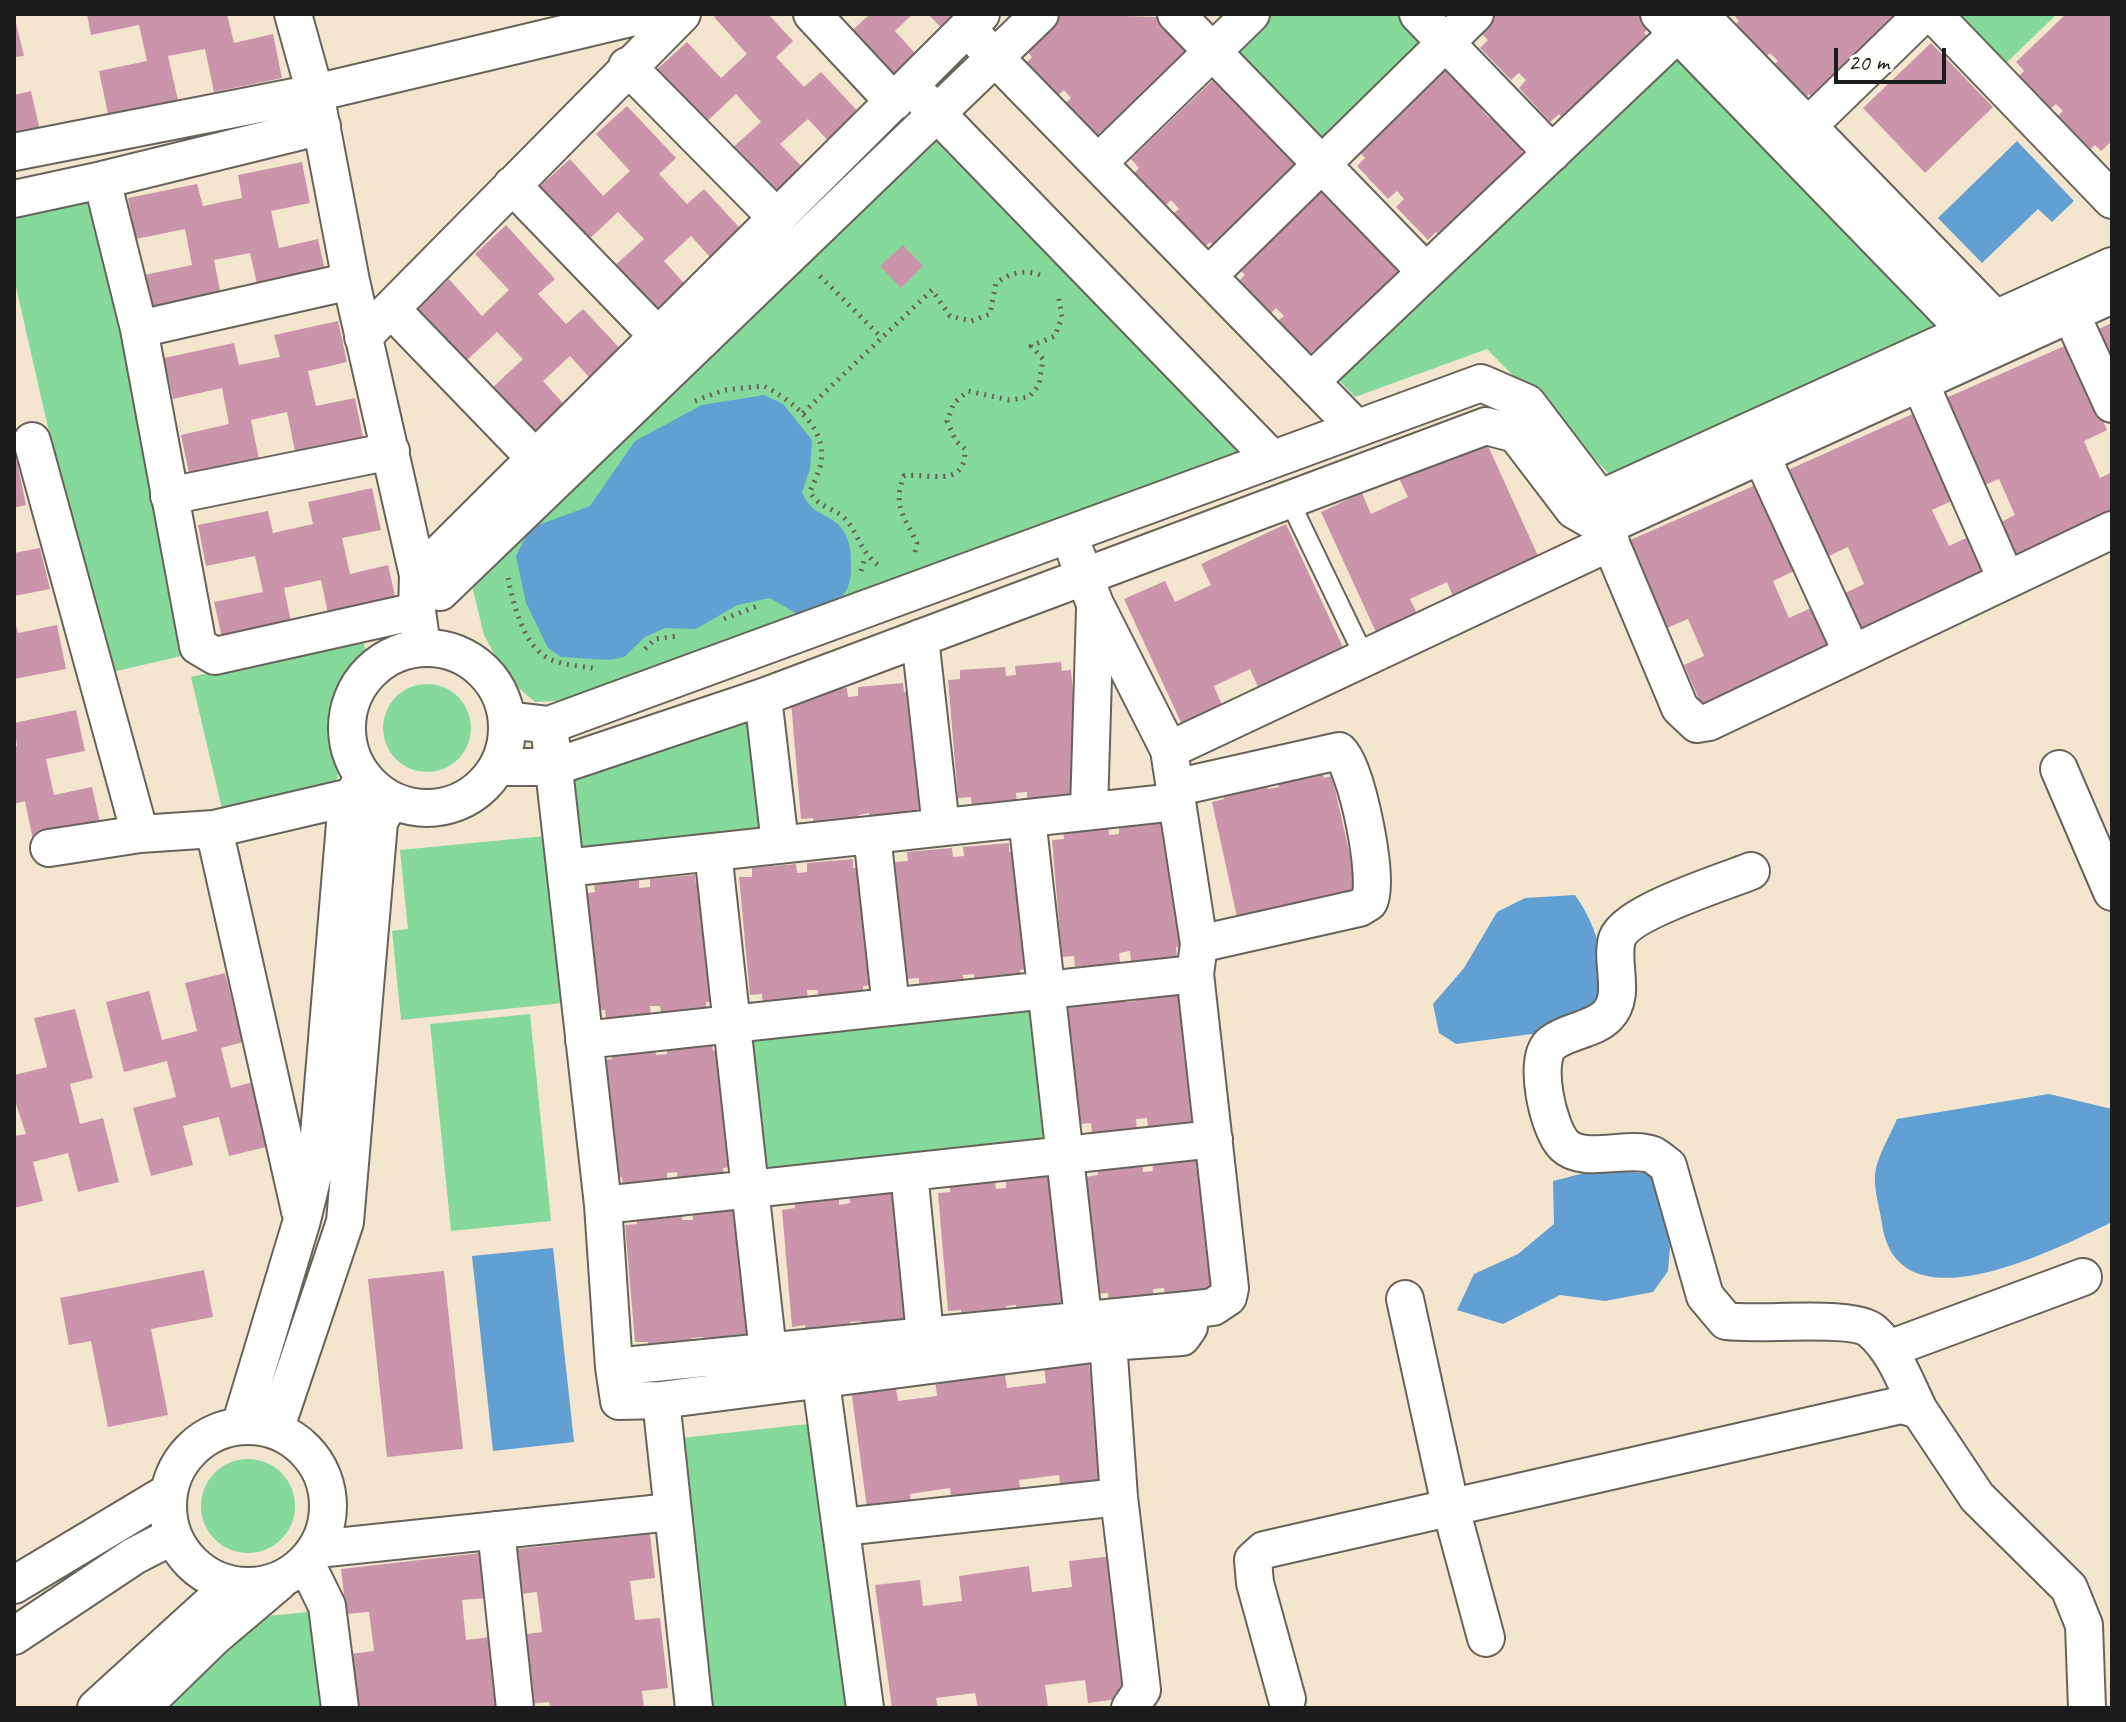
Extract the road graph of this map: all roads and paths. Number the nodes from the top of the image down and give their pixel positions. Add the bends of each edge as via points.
1 (293, 14) edge
2 (647, 14) edge
3 (682, 14) edge
4 (812, 14) edge
5 (1040, 14) edge
6 (1176, 14) edge
7 (1251, 14) edge
8 (1418, 14) edge
9 (1475, 14) edge
10 (1923, 14) edge
11 (1933, 14) edge
12 (1684, 19) edge
13 (974, 22) edge
14 (1446, 43) junction
15 (1212, 52) junction
16 (996, 57) junction
17 (627, 66) junction
18 (902, 94) junction
19 (318, 110) junction
20 (937, 113) junction
21 (1808, 126) junction
22 (14, 152) edge
23 (1552, 153) junction
24 (1099, 162) junction
25 (1322, 165) junction
26 (102, 180) junction
27 (512, 185) junction
28 (14, 199) edge
29 (2112, 200) edge
30 (777, 218) junction
31 (795, 251) junction
32 (2112, 266) edge
33 (1426, 272) junction
34 (1208, 276) junction
35 (351, 281) junction
36 (1046, 281) dead end
37 (1054, 288) dead end
38 (2112, 295) edge
39 (392, 310) junction
40 (2071, 314) junction
41 (139, 329) junction
42 (656, 334) junction
43 (1991, 335) junction
44 (363, 337) junction
45 (882, 338) junction
46 (1311, 381) junction
47 (1920, 383) junction
48 (2112, 404) edge
49 (684, 406) dead end
50 (803, 413) junction
51 (1356, 428) junction
52 (32, 441) dead end
53 (391, 451) junction
54 (1761, 455) junction
55 (535, 458) junction
56 (1272, 459) junction
57 (169, 496) junction
58 (1289, 500) junction
59 (1605, 523) junction
60 (2112, 530) edge
61 (1067, 534) junction
62 (865, 557) junction
63 (912, 563) dead end
64 (506, 567) dead end
65 (884, 568) dead end
66 (2006, 579) junction
67 (859, 580) dead end
68 (1091, 590) junction
69 (425, 593) junction
70 (769, 604) dead end
71 (712, 626) dead end
72 (689, 636) dead end
73 (920, 638) junction
74 (422, 647) junction
75 (457, 653) junction
76 (1852, 653) junction
77 (635, 656) dead end
78 (1365, 658) junction
79 (603, 669) dead end
80 (763, 697) junction
81 (507, 720) junction
82 (549, 725) junction
83 (1169, 750) junction
84 (498, 767) junction
85 (554, 767) junction
86 (2059, 769) dead end
87 (357, 787) junction
88 (1175, 795) junction
89 (391, 800) junction
90 (1089, 811) junction
91 (1027, 818) junction
92 (941, 827) junction
93 (214, 829) junction
94 (140, 834) junction
95 (872, 835) junction
96 (780, 844) junction
97 (49, 848) dead end
98 (713, 852) junction
99 (565, 868) junction
100 (1751, 871) dead end
101 (2112, 892) edge
102 (1197, 959) junction
103 (1046, 990) junction
104 (891, 1007) junction
105 (733, 1024) junction
106 (584, 1040) junction
107 (1214, 1139) junction
108 (1064, 1155) junction
109 (909, 1172) junction
110 (751, 1189) junction
111 (603, 1205) junction
112 (302, 1220) junction
113 (2083, 1277) dead end
114 (1405, 1299) dead end
115 (1096, 1330) junction
116 (925, 1335) junction
117 (1889, 1349) junction
118 (768, 1352) junction
119 (614, 1367) junction
120 (821, 1382) junction
121 (661, 1400) junction
122 (1919, 1410) junction
123 (258, 1428) junction
124 (169, 1492) junction
125 (1119, 1497) junction
126 (1450, 1505) junction
127 (671, 1512) junction
128 (842, 1527) junction
129 (496, 1530) junction
130 (173, 1536) junction
131 (301, 1565) junction
132 (14, 1585) edge
133 (230, 1586) junction
134 (14, 1636) edge
135 (1486, 1638) dead end
136 (1287, 1699) dead end
137 (96, 1708) edge
138 (141, 1708) edge
139 (340, 1708) edge
140 (515, 1708) edge
141 (694, 1708) edge
142 (865, 1708) edge
143 (1130, 1708) edge
144 (2087, 1708) edge

1 - 19 street
2 - 19 street
3 - 17 street
4 - 18 street
5 - 16 street
6 - 15 street
7 - 15 street
8 - 14 street
9 - 14 street
10 - 21 street
11 - 29 street
12 - 21 street
12 - 23 street
12 - 43 street
13 - 16 street
13 - 18 street
14 - 23 street
14 - 25 street
15 - 24 street
15 - 25 street
16 - 20 street
16 - 24 street
17 - 27 street
17 - 30 street
18 - 20 street
18 - 30 street
19 - 22 street
19 - 26 street
19 - 35 street
20 - 31 street
20 - 56 street
21 - 43 street
23 - 33 street
24 - 34 street
25 - 33 street
25 - 34 street
26 - 28 street
26 - 41 street
27 - 39 street
27 - 42 street
30 - 42 street
31 - 45 path
31 - 69 street
32 - 43 street
33 - 46 street
34 - 46 street
35 - 41 street
35 - 44 street
36 - 45 path via 1038,274 1019,272 1003,278 996,283 990,314 971,321 950,316 932,290
37 - 63 path via 1062,317 1055,336 1031,346 1043,359 1039,385 1029,397 1009,400 968,391 954,403 947,421 965,449 965,460 955,474 937,479 904,476 897,493 917,543
38 - 40 street
39 - 44 street
39 - 55 street
40 - 43 street
40 - 48 street
41 - 57 street
42 - 55 street
43 - 47 street
43 - 59 street
44 - 53 street
45 - 50 path
46 - 51 street
47 - 54 street
47 - 66 street
49 - 50 path via 724,390 764,386
50 - 62 path via 817,435 822,463 810,492 842,516
51 - 56 street
51 - 59 street via 1481,383 1527,403
52 - 94 street
53 - 57 street
53 - 69 street
54 - 59 street
54 - 76 street
55 - 69 street
56 - 61 street
57 - 69 street via 194,636 206,654 215,656
58 - 59 street via 1486,426 1516,434 1574,510
58 - 68 street
58 - 78 lane
59 - 76 street via 1680,708 1697,724
59 - 78 street
60 - 66 street
61 - 68 street
61 - 82 street
62 - 65 path
62 - 67 path
64 - 79 path via 518,613 540,651 549,659
66 - 76 street
68 - 73 street
68 - 83 street
68 - 90 street
69 - 74 street
69 - 75 street
70 - 71 path via 741,610
72 - 77 path via 655,639
73 - 80 street
73 - 92 street
74 - 75 street
74 - 87 street via 376,665 349,705 347,730
75 - 81 street via 488,675
78 - 83 street
80 - 85 street
80 - 96 street
81 - 82 street
81 - 84 street
82 - 85 street
83 - 88 street
84 - 85 street
84 - 89 street via 483,787 439,808 414,808
85 - 99 street
86 - 101 street
87 - 89 street
87 - 93 street
87 - 112 street via 346,812 317,1159
88 - 90 street
88 - 102 street
88 - 102 street via 1339,751 1352,768 1375,882 1369,902 1359,908
89 - 123 street via 379,822 345,1222
90 - 91 street
91 - 92 street
91 - 103 street
92 - 95 street
93 - 94 street
93 - 112 street
94 - 97 street
95 - 96 street
95 - 104 street
96 - 98 street
98 - 99 street
98 - 105 street
99 - 106 street
100 - 117 street via 1625,927 1617,939 1614,1006 1605,1018 1549,1045 1542,1056 1554,1133 1566,1147 1580,1152 1652,1155 1668,1166 1705,1296 1726,1321 1850,1322 1870,1328
102 - 103 street
102 - 107 street
103 - 104 street
103 - 108 street
104 - 105 street
105 - 106 street
105 - 110 street
106 - 111 street
107 - 108 street
107 - 115 street via 1230,1288 1221,1304
108 - 109 street
108 - 115 street
109 - 110 street
109 - 116 street
110 - 111 street
110 - 118 street
111 - 119 street
112 - 123 street
113 - 117 street
114 - 126 street
115 - 116 street
115 - 120 street
115 - 125 street
116 - 118 street
117 - 122 street
118 - 119 street
119 - 121 street via 619,1401
120 - 121 street
120 - 128 street
121 - 127 street
122 - 126 street via 1901,1405
122 - 144 street via 1977,1497 2059,1576 2078,1604 2084,1625
123 - 124 street via 215,1432 193,1447 177,1467
123 - 131 street via 296,1442 324,1480 326,1527
124 - 130 street
124 - 132 street
125 - 128 street
125 - 143 street via 1142,1690
126 - 135 street
126 - 136 street via 1293,1541 1264,1550 1253,1560
127 - 129 street
127 - 141 street
128 - 142 street
129 - 131 street
129 - 140 street
130 - 133 street via 186,1558
130 - 134 street
131 - 133 street via 255,1587
131 - 138 street via 214,1637
131 - 139 street via 327,1606
133 - 137 street

